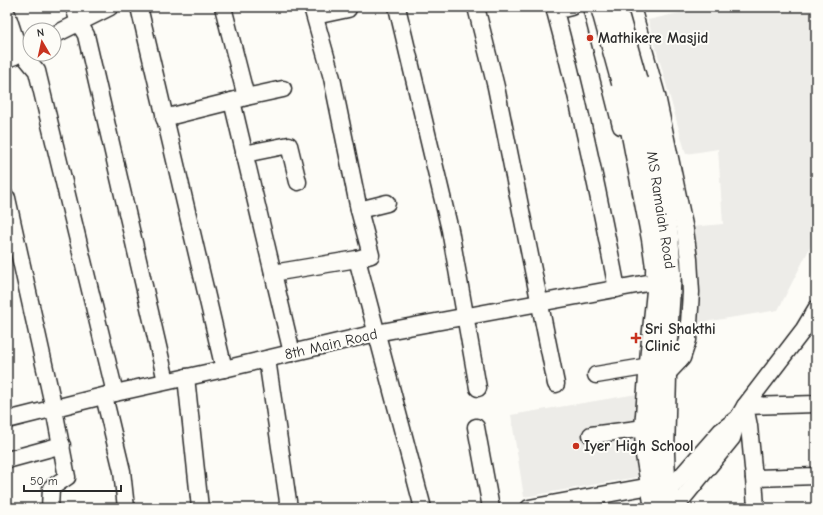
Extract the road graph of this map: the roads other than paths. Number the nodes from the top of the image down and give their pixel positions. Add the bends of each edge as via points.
1 (74, 7) edge
2 (110, 7) edge
3 (223, 7) edge
4 (397, 7) edge
5 (476, 7) edge
6 (571, 7) edge
7 (591, 7) edge
8 (601, 7) edge
9 (616, 7) edge
10 (632, 7) edge
11 (140, 8) edge
12 (348, 9) dead end
13 (555, 9) edge
14 (314, 12) edge
15 (7, 14) edge
16 (79, 23) junction
17 (62, 31) edge
18 (646, 56) junction
19 (606, 66) junction
20 (629, 82) junction
21 (283, 89) dead end
22 (239, 99) junction
23 (164, 118) junction
24 (244, 154) junction
25 (298, 182) dead end
26 (7, 198) edge
27 (387, 203) dead end
28 (359, 210) junction
29 (10, 226) edge
30 (357, 259) junction
31 (273, 273) junction
32 (658, 281) junction
33 (617, 289) junction
34 (541, 303) junction
35 (816, 309) edge
36 (465, 316) junction
37 (810, 329) edge
38 (376, 333) junction
39 (292, 353) junction
40 (267, 359) junction
41 (224, 369) junction
42 (658, 370) junction
43 (596, 375) dead end
44 (186, 377) junction
45 (166, 381) junction
46 (556, 384) dead end
47 (478, 388) dead end
48 (110, 394) junction
49 (816, 404) edge
50 (54, 409) junction
51 (742, 412) junction
52 (7, 420) edge
53 (476, 427) dead end
54 (645, 428) junction
55 (591, 435) dead end
56 (62, 445) junction
57 (7, 460) edge
58 (816, 476) edge
59 (754, 478) junction
60 (662, 499) edge
61 (548, 506) edge
62 (50, 508) edge
63 (126, 508) edge
64 (200, 508) edge
65 (289, 508) edge
66 (423, 508) edge
67 (491, 508) edge
68 (528, 508) edge
69 (756, 508) edge

1 - 16 street
2 - 16 street
3 - 22 street
4 - 36 street via 450,230
5 - 34 street via 496,87
6 - 13 street
7 - 19 street, MS Ramaiah Road
8 - 20 main road, bridge
9 - 20 main road, bridge
10 - 18 street
11 - 23 street
12 - 14 street
13 - 33 street via 596,181
14 - 28 street via 332,78
15 - 48 street via 18,48 37,71
16 - 17 street
16 - 45 street via 86,35
18 - 19 street
18 - 42 street via 657,96 684,230 691,292 688,340 682,358
19 - 32 street, MS Ramaiah Road
20 - 32 main road, MS Ramaiah Road
20 - 42 main road, MS Ramaiah Road via 657,170 668,236 671,273 666,336
21 - 22 street
22 - 23 street
22 - 24 street
23 - 41 street
24 - 25 street via 289,145
24 - 31 street
26 - 29 street
27 - 28 street
28 - 30 street via 371,255
29 - 50 street
30 - 31 street
30 - 38 street
31 - 39 street
32 - 33 street, 8th Main Road
32 - 42 main road, MS Ramaiah Road
33 - 34 street, 8th Main Road
34 - 36 street, 8th Main Road
34 - 46 street
35 - 37 street
36 - 38 street, 8th Main Road
36 - 47 street
37 - 51 street
38 - 39 street, 8th Main Road
38 - 66 street
39 - 40 street, 8th Main Road
40 - 41 street, 8th Main Road
40 - 65 street
41 - 44 street, 8th Main Road
42 - 43 street
42 - 54 main road, MS Ramaiah Road
42 - 60 main road, MS Ramaiah Road via 664,453
44 - 45 street, 8th Main Road
44 - 64 street
45 - 48 street, 8th Main Road
48 - 50 street, 8th Main Road
48 - 63 street
49 - 51 street
50 - 52 street, 8th Main Road
50 - 56 street
51 - 59 street via 749,426
51 - 60 street via 721,431
53 - 67 street
54 - 55 street
54 - 60 main road, MS Ramaiah Road via 646,455
56 - 57 street
56 - 62 street via 67,477 51,488
58 - 59 street
59 - 69 street
60 - 61 street
61 - 68 street

